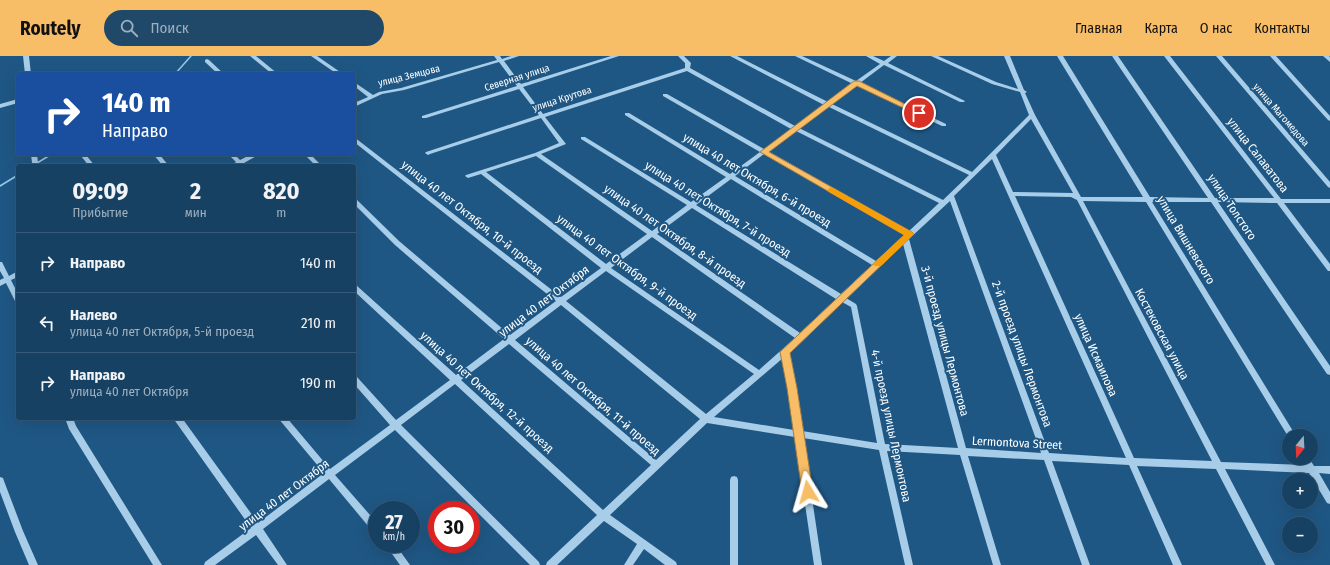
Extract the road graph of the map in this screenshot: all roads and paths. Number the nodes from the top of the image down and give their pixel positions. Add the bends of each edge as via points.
1 (26, 56) edge
2 (253, 56) edge
3 (314, 56) edge
4 (516, 56) edge
5 (616, 56) edge
6 (681, 56) edge
7 (733, 56) edge
8 (798, 56) edge
9 (869, 56) edge
10 (894, 56) edge
11 (934, 56) edge
12 (1007, 56) edge
13 (1060, 56) edge
14 (1116, 56) edge
15 (1167, 56) edge
16 (1219, 56) edge
17 (1273, 56) edge
18 (1326, 56) edge
19 (499, 58) edge
20 (1330, 60) edge
21 (208, 61) dead end
22 (884, 63) junction
23 (687, 69) junction
24 (28, 72) edge
25 (219, 72) edge
26 (273, 72) edge
27 (337, 72) edge
28 (856, 83) junction
29 (356, 85) edge
30 (520, 86) junction
31 (1024, 92) junction
32 (665, 95) dead end
33 (371, 96) junction
34 (962, 101) dead end
35 (16, 102) edge
36 (356, 104) edge
37 (827, 104) junction
38 (0, 106) edge
39 (627, 114) dead end
40 (543, 115) junction
41 (1032, 115) junction
42 (424, 117) dead end
43 (1330, 119) edge
44 (944, 125) dead end
45 (794, 128) junction
46 (583, 138) dead end
47 (356, 141) edge
48 (764, 152) junction
49 (428, 153) dead end
50 (537, 154) junction
51 (993, 155) junction
52 (84, 156) dead end
53 (158, 156) edge
54 (233, 156) edge
55 (254, 156) edge
56 (309, 156) edge
57 (90, 164) edge
58 (164, 164) edge
59 (241, 164) edge
60 (317, 164) edge
61 (484, 174) dead end
62 (972, 174) junction
63 (468, 176) dead end
64 (729, 177) junction
65 (1330, 186) edge
66 (1011, 194) junction
67 (951, 196) junction
68 (1079, 199) junction
69 (1148, 200) junction
70 (1215, 201) junction
71 (356, 202) edge
72 (1280, 202) junction
73 (1330, 202) edge
74 (944, 203) junction
75 (690, 206) junction
76 (653, 233) junction
77 (907, 236) junction
78 (0, 264) edge
79 (877, 265) junction
80 (606, 268) junction
81 (1330, 269) edge
82 (16, 275) edge
83 (8, 279) junction
84 (0, 283) edge
85 (356, 289) edge
86 (16, 297) edge
87 (842, 298) junction
88 (561, 301) junction
89 (800, 337) junction
90 (510, 339) junction
91 (785, 352) junction
92 (1330, 372) edge
93 (759, 374) junction
94 (456, 380) junction
95 (356, 381) edge
96 (706, 419) junction
97 (70, 420) edge
98 (178, 420) edge
99 (284, 420) edge
100 (395, 425) junction
101 (1288, 429) edge
102 (799, 434) junction
103 (882, 447) junction
104 (963, 452) junction
105 (1046, 456) junction
106 (1133, 462) junction
107 (656, 465) junction
108 (1219, 465) junction
109 (1309, 465) edge
110 (1312, 470) junction
111 (1330, 470) edge
112 (330, 473) junction
113 (734, 480) dead end
114 (0, 481) edge
115 (1330, 500) edge
116 (603, 515) junction
117 (368, 519) edge
118 (258, 530) junction
119 (643, 543) junction
120 (396, 553) edge
121 (34, 565) edge
122 (158, 565) edge
123 (208, 565) edge
124 (283, 565) edge
125 (406, 565) edge
126 (536, 565) edge
127 (550, 565) edge
128 (628, 565) edge
129 (673, 565) edge
130 (734, 565) edge
131 (818, 565) edge
132 (909, 565) edge
133 (997, 565) edge
134 (1086, 565) edge
135 (1178, 565) edge
136 (1271, 565) edge

1 - 24 street
2 - 26 street
3 - 27 street
4 - 19 street, улица Земцова
5 - 30 street, Северная улица
6 - 23 street via 688,63
7 - 37 street
8 - 28 street
9 - 22 street
10 - 22 street, улица 40 лет Октября
11 - 31 street
12 - 31 street, Костековская улица
13 - 69 street, улица Вишневского
14 - 70 street, улица Толстого
15 - 72 street, улица Салаватова
16 - 65 street, улица Магомедова
17 - 43 street
18 - 20 street
19 - 30 street
19 - 33 street, улица Земцова via 402,89
21 - 25 street
22 - 28 street, улица 40 лет Октября
22 - 34 street
23 - 40 street, улица Крутова
23 - 45 street
28 - 37 street, улица 40 лет Октября
28 - 44 street
29 - 33 street
30 - 40 street
30 - 42 street, Северная улица
31 - 41 street, Костековская улица
32 - 48 street
33 - 36 street, улица Земцова
35 - 38 street
37 - 45 street, улица 40 лет Октября
37 - 62 street
39 - 64 street, улица 40 лет Октября, 6-й проезд
40 - 49 street, улица Крутова
40 - 50 street via 563,144
41 - 51 street
41 - 68 street, Костековская улица
45 - 48 street, улица 40 лет Октября
45 - 74 street
46 - 75 street, улица 40 лет Октября, 7-й проезд
47 - 88 street, улица 40 лет Октября, 10-й проезд
48 - 64 street, улица 40 лет Октября
48 - 77 street
50 - 63 street
50 - 76 street, улица 40 лет Октября, 8-й проезд
51 - 62 street
51 - 66 street, улица Исмаилова
52 - 57 street
53 - 58 street
54 - 59 street
55 - 59 street
56 - 60 street
61 - 80 street, улица 40 лет Октября, 9-й проезд
62 - 67 street
64 - 75 street, улица 40 лет Октября
64 - 79 street, улица 40 лет Октября, 6-й проезд
66 - 68 street via 1072,196
66 - 106 street, улица Исмаилова
67 - 74 street
67 - 105 street, 2-й проезд улицы Лермонтова
68 - 69 street
68 - 108 street, Костековская улица
69 - 70 street
69 - 101 street, улица Вишневского
70 - 72 street
70 - 92 street, улица Толстого
71 - 90 street, улица 40 лет Октября, 11-й проезд via 397,243
72 - 73 street
72 - 81 street, улица Салаватова
74 - 77 street
75 - 76 street, улица 40 лет Октября
75 - 87 street, улица 40 лет Октября, 7-й проезд
76 - 80 street, улица 40 лет Октября
76 - 89 street, улица 40 лет Октября, 8-й проезд
77 - 79 street
77 - 104 street, 3-й проезд улицы Лермонтова
78 - 83 street
79 - 87 street
80 - 88 street, улица 40 лет Октября
80 - 93 street, улица 40 лет Октября, 9-й проезд
82 - 83 street
83 - 84 street
83 - 86 street
85 - 94 street, улица 40 лет Октября, 12-й проезд
87 - 89 street
87 - 103 street, 4-й проезд улицы Лермонтова via 854,306
88 - 90 street, улица 40 лет Октября
88 - 96 street, улица 40 лет Октября, 10-й проезд
89 - 91 street
90 - 94 street, улица 40 лет Октября
90 - 107 street, улица 40 лет Октября, 11-й проезд
91 - 93 street
91 - 102 street
93 - 96 street
94 - 100 street, улица 40 лет Октября
94 - 116 street, улица 40 лет Октября, 12-й проезд
95 - 100 street
96 - 102 street, Lermontova Street
96 - 107 street
97 - 122 street
98 - 118 street
99 - 112 street
100 - 112 street, улица 40 лет Октября
100 - 126 street
102 - 103 street, Lermontova Street
102 - 131 street
103 - 104 street, Lermontova Street
103 - 132 street, 4-й проезд улицы Лермонтова
104 - 105 street, Lermontova Street
104 - 133 street, 3-й проезд улицы Лермонтова
105 - 106 street, Lermontova Street
105 - 134 street, 2-й проезд улицы Лермонтова
106 - 108 street, Lermontova Street
106 - 135 street, улица Исмаилова
107 - 116 street
108 - 110 street, Lermontova Street
108 - 136 street, Костековская улица
109 - 110 street
110 - 111 street, Lermontova Street
110 - 115 street
112 - 117 street
112 - 118 street, улица 40 лет Октября
113 - 130 street
114 - 121 street
116 - 119 street, улица 40 лет Октября, 12-й проезд
116 - 127 street
118 - 123 street, улица 40 лет Октября
118 - 124 street
119 - 128 street
119 - 129 street, улица 40 лет Октября, 12-й проезд
120 - 125 street

